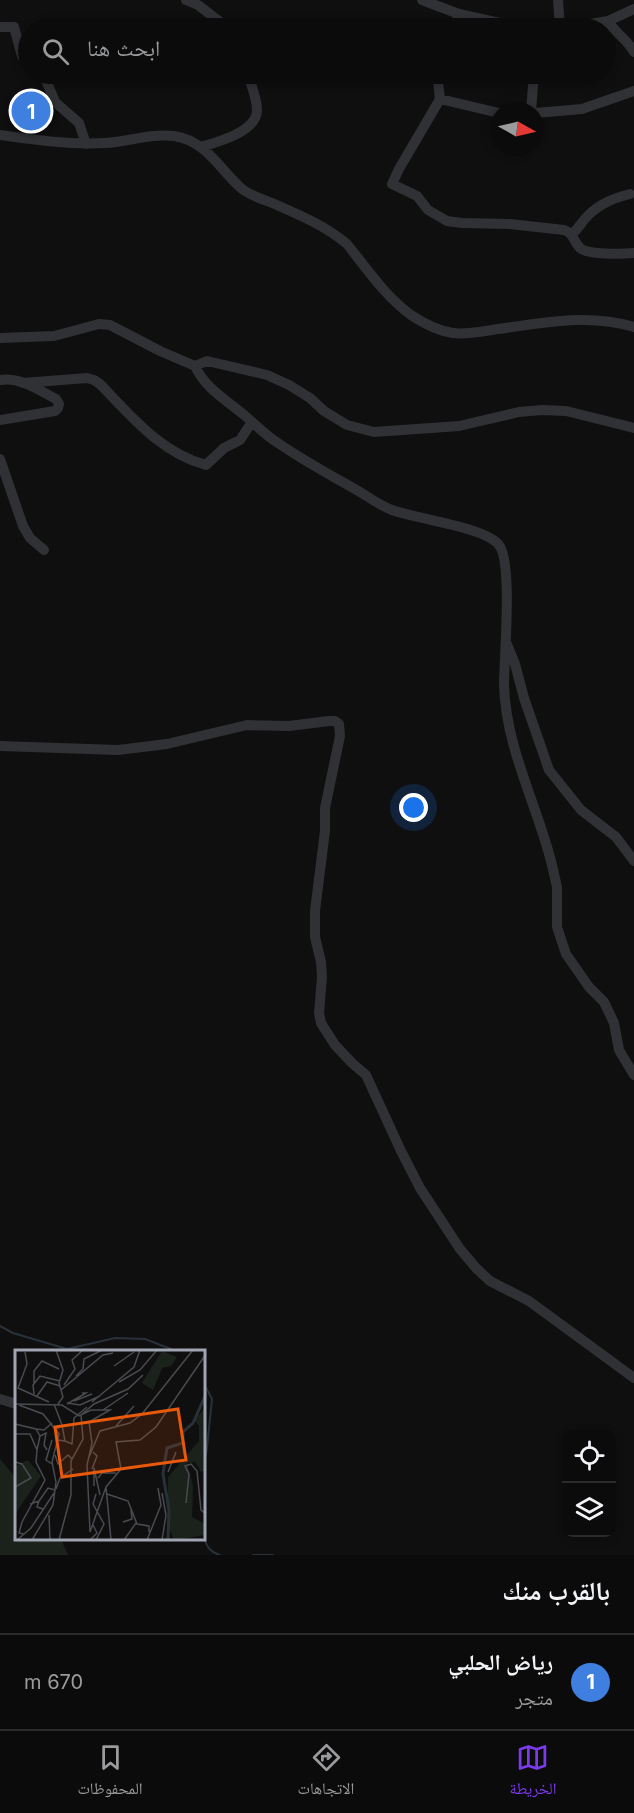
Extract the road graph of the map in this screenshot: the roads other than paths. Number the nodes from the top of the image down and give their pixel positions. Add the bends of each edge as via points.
1 (186, 0) edge
2 (422, 0) edge
3 (558, 0) edge
4 (634, 9) edge
5 (459, 15) junction
6 (215, 18) edge
7 (458, 18) edge
8 (474, 18) edge
9 (559, 18) edge
10 (614, 18) edge
11 (0, 27) edge
12 (616, 33) edge
13 (18, 42) edge
14 (634, 52) edge
15 (48, 84) edge
16 (251, 84) edge
17 (438, 84) edge
18 (533, 84) edge
19 (634, 92) edge
20 (440, 99) junction
21 (532, 102) edge
22 (490, 111) edge
23 (544, 112) edge
24 (0, 135) edge
25 (86, 144) junction
26 (201, 147) junction
27 (630, 194) dead end
28 (572, 234) junction
29 (634, 253) edge
30 (634, 327) edge
31 (0, 338) edge
32 (195, 366) junction
33 (0, 380) edge
34 (23, 383) junction
35 (0, 420) edge
36 (252, 422) junction
37 (634, 428) edge
38 (0, 459) edge
39 (44, 550) dead end
40 (506, 641) junction
41 (0, 746) edge
42 (634, 861) edge
43 (634, 1075) edge
44 (634, 1378) edge
45 (0, 1399) edge
46 (15, 1404) edge

1 - 6 street
2 - 5 street
3 - 9 street
4 - 10 street
5 - 7 street
5 - 8 street
11 - 13 street via 14,27
12 - 14 street
15 - 25 street via 55,102 79,123
16 - 26 street via 257,109 253,121 237,134
17 - 20 street
18 - 21 street
19 - 23 street via 582,109
20 - 22 street
20 - 28 street via 392,184 418,197 428,210 447,221
24 - 25 street
25 - 26 street via 164,135 181,137
26 - 30 street via 244,190 341,239 396,303 437,329 470,333 589,320
27 - 28 street via 599,206
28 - 29 street via 584,251
31 - 32 street via 54,336 99,324 110,325
32 - 36 street via 212,390
32 - 37 street via 207,361 267,375 310,398 347,425 374,432 459,426 542,410 566,411
33 - 34 street
34 - 35 street via 56,399 58,408
34 - 36 street via 94,380 163,445 190,461 206,465 224,448 240,440
36 - 40 street via 300,458 390,509 490,537 500,546 505,564
38 - 39 street via 26,533
40 - 42 street via 549,770 581,810 616,837
40 - 43 street via 504,686 509,732 552,865 557,887 557,927 566,954 604,1002 614,1023 619,1050
41 - 44 street via 118,750 167,744 247,724 339,724 325,808 315,911 322,977 321,1023 335,1045 366,1075 420,1188 472,1263 490,1281 529,1301
45 - 46 street

